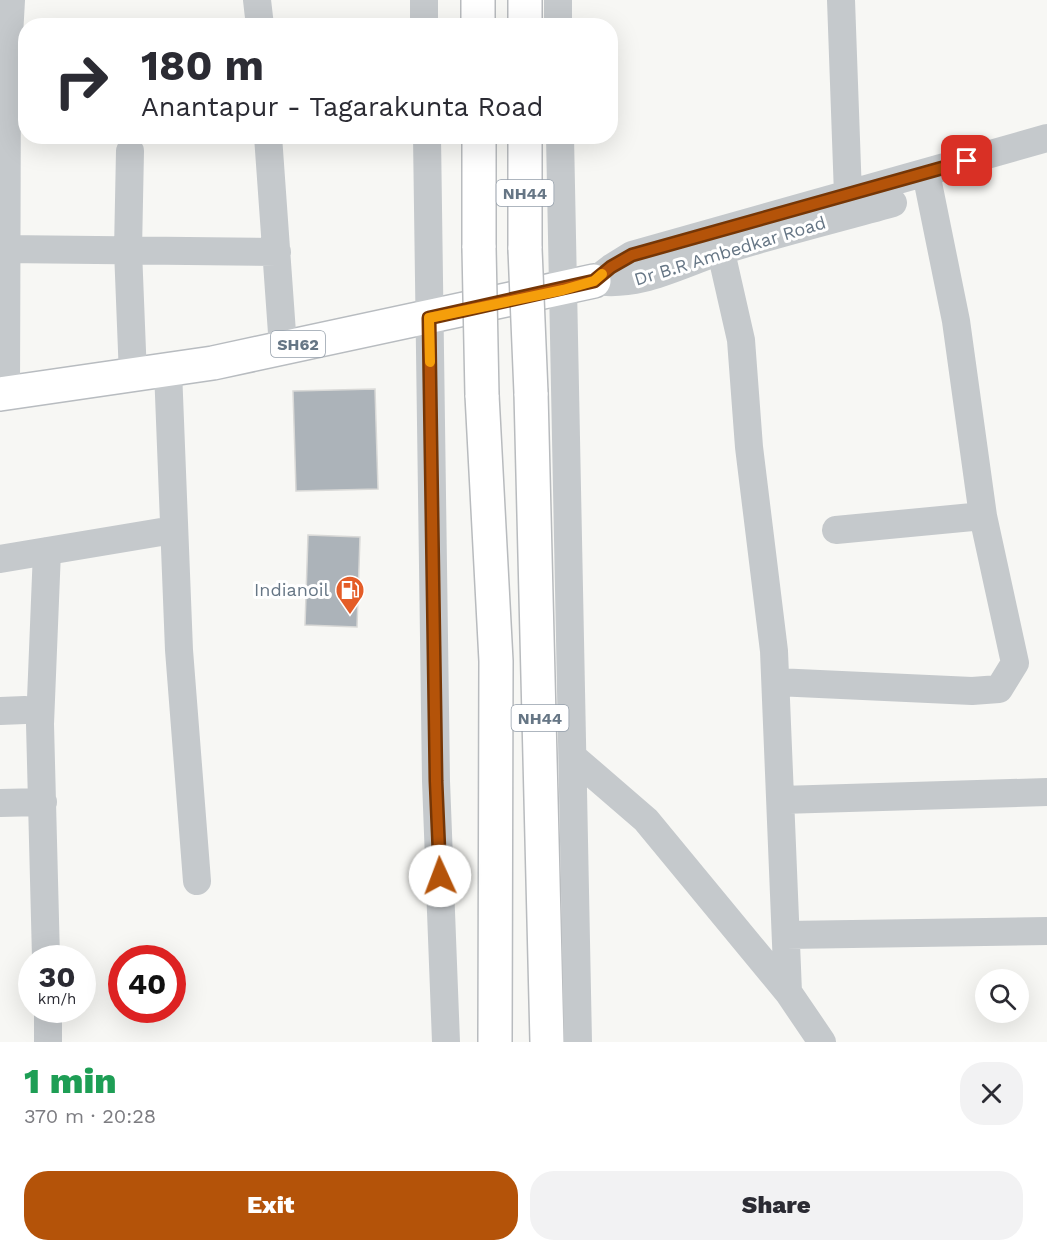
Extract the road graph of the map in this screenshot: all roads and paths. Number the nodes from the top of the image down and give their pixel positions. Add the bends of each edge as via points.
1 (11, 0) edge
2 (257, 0) edge
3 (424, 0) edge
4 (478, 0) edge
5 (525, 0) edge
6 (558, 0) edge
7 (842, 0) edge
8 (259, 18) edge
9 (424, 18) edge
10 (478, 18) edge
11 (525, 18) edge
12 (558, 18) edge
13 (16, 72) edge
14 (3, 115) edge
15 (1047, 138) edge
16 (269, 144) edge
17 (427, 144) edge
18 (479, 144) edge
19 (525, 144) edge
20 (561, 144) edge
21 (130, 151) dead end
22 (1047, 156) edge
23 (929, 182) junction
24 (848, 195) junction
25 (5, 249) junction
26 (128, 250) junction
27 (277, 252) junction
28 (721, 252) junction
29 (578, 285) junction
30 (429, 318) junction
31 (283, 347) junction
32 (168, 370) junction
33 (133, 375) junction
34 (3, 394) edge
35 (984, 516) junction
36 (173, 530) junction
37 (836, 530) dead end
38 (47, 551) junction
39 (0, 559) edge
40 (776, 682) junction
41 (573, 757) junction
42 (1047, 792) edge
43 (781, 801) junction
44 (43, 802) junction
45 (0, 803) edge
46 (197, 881) dead end
47 (1047, 931) edge
48 (786, 935) junction
49 (46, 945) edge
50 (788, 993) junction
51 (48, 1023) edge
52 (48, 1042) edge
53 (446, 1042) edge
54 (495, 1042) edge
55 (547, 1042) edge
56 (578, 1042) edge
57 (822, 1042) edge

1 - 13 street
2 - 8 street
3 - 9 street
4 - 10 main road
5 - 11 main road
6 - 12 street
7 - 24 street
13 - 14 street
14 - 25 street
15 - 23 street, Dr B.R Ambedkar Road
16 - 27 street
17 - 30 street
18 - 54 main road, NH44, bridge via 482,395 496,661
19 - 55 main road, NH44, bridge
20 - 29 street
21 - 26 street
22 - 23 street, Dr B.R Ambedkar Road
23 - 24 street, Dr B.R Ambedkar Road
23 - 28 street, Dr B.R Ambedkar Road
23 - 35 street via 956,321
24 - 29 street, Dr B.R Ambedkar Road via 632,255
25 - 26 street
25 - 34 street
26 - 27 street
26 - 33 street
27 - 31 street
28 - 29 street, Dr B.R Ambedkar Road via 641,281
28 - 40 street via 741,340
29 - 30 main road, SH62
29 - 41 street
30 - 31 main road, SH62
30 - 53 street via 436,781
31 - 32 main road, SH62
32 - 33 main road, SH62
32 - 36 street
33 - 34 main road, SH62
35 - 37 street
35 - 40 street via 1015,663 999,689
36 - 38 street
36 - 46 street
38 - 39 street
38 - 44 street via 41,658
40 - 43 street
41 - 50 street via 646,820
41 - 56 street
42 - 43 street
43 - 48 street
44 - 45 street
44 - 49 street
47 - 48 street
48 - 50 street
50 - 57 street
51 - 52 street

